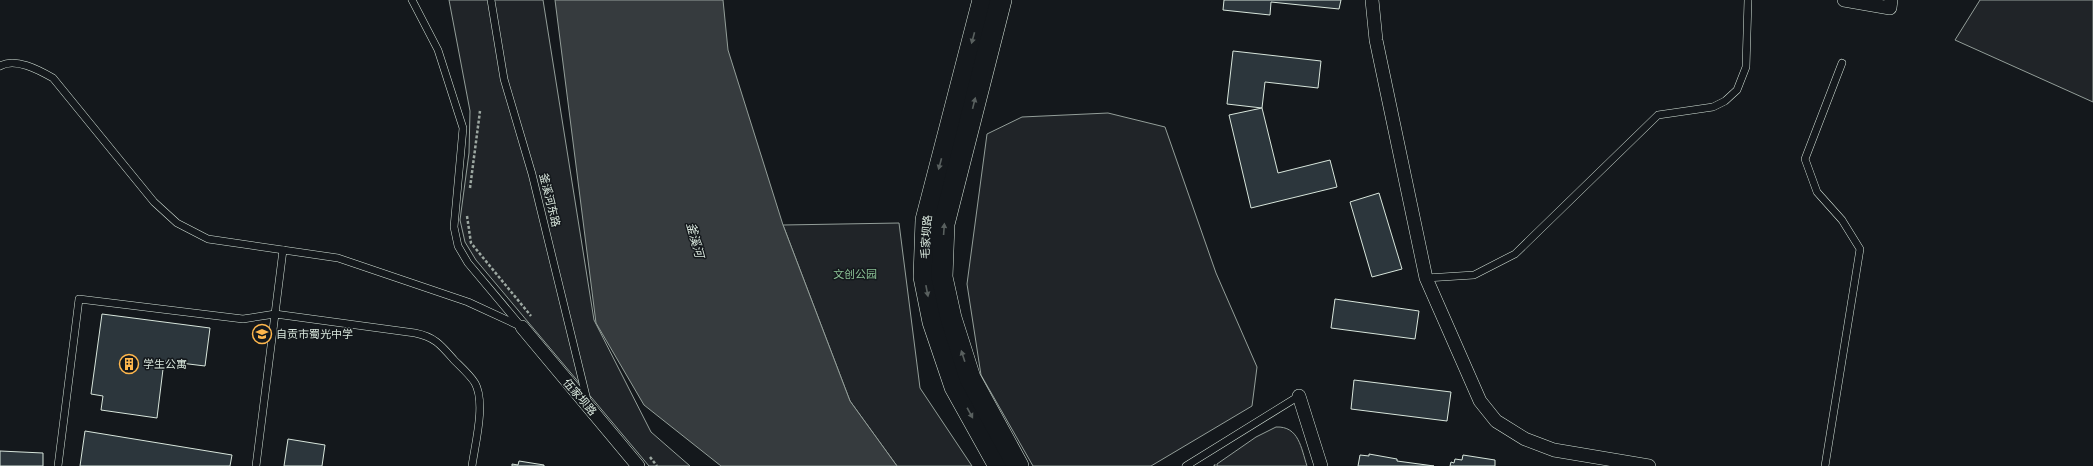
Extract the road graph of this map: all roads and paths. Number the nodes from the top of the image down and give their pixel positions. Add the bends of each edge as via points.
1 (412, 0) edge
2 (492, 0) edge
3 (983, 0) edge
4 (1001, 0) edge
5 (1372, 0) edge
6 (1748, 0) edge
7 (1844, 0) edge
8 (1891, 0) edge
9 (1842, 63) dead end
10 (0, 66) edge
11 (480, 111) dead end
12 (470, 189) dead end
13 (467, 212) dead end
14 (282, 250) junction
15 (1426, 278) junction
16 (275, 314) junction
17 (534, 319) dead end
18 (522, 327) junction
19 (1299, 396) joint
20 (588, 405) junction
21 (648, 455) dead end
22 (58, 466) edge
23 (256, 466) edge
24 (472, 466) edge
25 (638, 466) edge
26 (657, 466) edge
27 (999, 466) edge
28 (1018, 466) edge
29 (1186, 466) edge
30 (1321, 466) edge
31 (1649, 466) edge
32 (1826, 466) edge

1 - 18 lane via 438,50 463,128 454,227 458,246 468,263
2 - 20 lane, 釜溪河东路 via 504,79 532,174
3 -> 27 main road, 毛家坝路 via 926,220 924,277 933,322 955,387
28 -> 4 main road, 毛家坝路 via 970,378 951,318 942,278 944,224
5 - 15 street via 1376,40
6 - 15 lane via 1746,67 1738,90 1713,107 1658,115 1515,254 1474,275
7 - 8 street via 1890,8
9 - 32 lane via 1805,159 1817,192 1842,220 1860,249
10 - 14 lane via 5,63 35,68 53,78 154,202 177,223 208,239
11 - 12 path
13 - 17 path via 471,243
14 - 16 lane
14 - 18 lane via 338,258 468,302
15 - 31 street via 1480,401 1496,421 1525,439 1554,450
16 - 22 lane via 243,320 79,299
16 - 23 lane
16 - 24 lane via 414,333 428,336 439,343 475,383 478,392 480,402
18 - 20 street, 伍家坝路
19 - 29 lane
19 - 30 street
20 - 25 street, 伍家坝路
21 - 26 path

